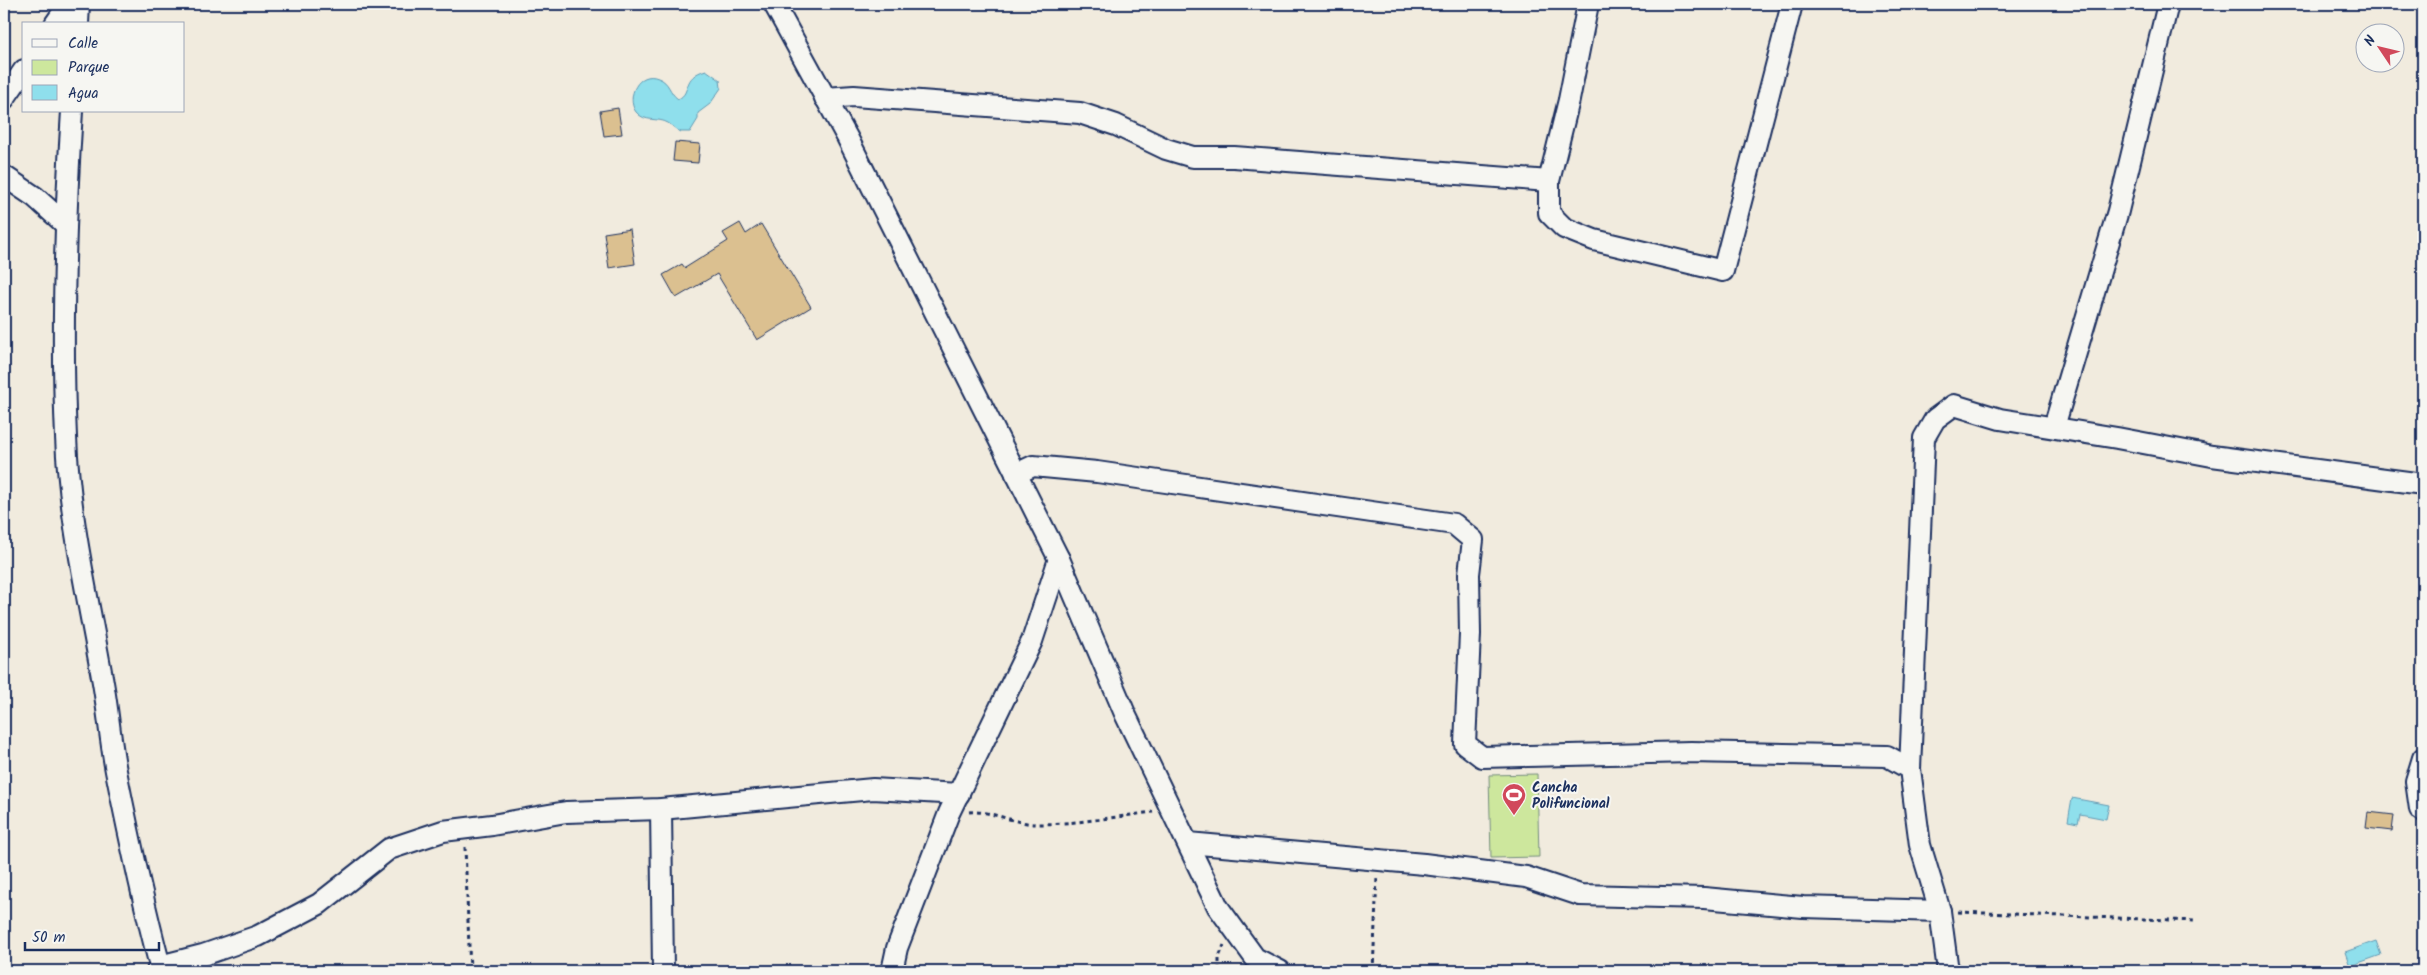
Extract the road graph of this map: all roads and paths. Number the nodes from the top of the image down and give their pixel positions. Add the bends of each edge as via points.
1 (69, 4) edge
2 (79, 4) edge
3 (774, 4) edge
4 (1588, 4) edge
5 (1792, 4) edge
6 (2168, 4) edge
7 (56, 22) edge
8 (78, 22) edge
9 (22, 73) edge
10 (825, 98) junction
11 (4, 99) edge
12 (72, 112) edge
13 (4, 176) edge
14 (1549, 181) junction
15 (65, 224) junction
16 (2054, 427) junction
17 (1016, 474) junction
18 (2423, 484) edge
19 (1059, 559) junction
20 (2423, 758) edge
21 (1910, 769) junction
22 (959, 794) junction
23 (661, 809) junction
24 (1171, 810) junction
25 (2423, 811) edge
26 (949, 813) junction
27 (465, 828) junction
28 (1188, 843) junction
29 (1377, 860) junction
30 (1940, 911) junction
31 (2196, 922) dead end
32 (160, 970) edge
33 (470, 971) edge
34 (663, 971) edge
35 (892, 971) edge
36 (1280, 971) edge
37 (1374, 971) edge
38 (1456, 971) edge
39 (1514, 971) edge
40 (1948, 971) edge

1 - 7 street
2 - 8 street
3 - 10 street
4 - 14 street via 1570,100
5 - 14 street via 1723,271 1594,240 1564,228 1549,214
6 - 16 street via 2118,211
9 - 11 street
10 - 14 street via 854,96 1080,113 1193,157 1234,157
10 - 17 street
12 - 15 street
13 - 15 street via 35,197
15 - 32 street via 66,437 74,516 116,770
16 - 18 street via 2268,465
16 - 21 street via 2000,420 1954,405 1935,418 1924,438
17 - 19 street
17 - 21 street via 1033,466 1097,472 1454,524 1473,540 1469,574 1465,744 1482,757 1691,752 1887,756
19 - 22 street via 1032,641
19 - 24 street via 1126,716
20 - 25 street via 2416,781
21 - 30 street via 1920,845
22 - 23 street via 873,789
22 - 26 street
23 - 27 street via 566,812
23 - 34 street
24 - 26 path via 1036,824 981,811
24 - 28 street
26 - 35 street via 897,948
27 - 32 street via 443,831 389,848 319,904 258,936
27 - 33 path
28 - 29 street
28 - 36 street via 1231,927 1255,958
29 - 30 street via 1526,877 1580,895 1704,898 1804,907
29 - 37 path
30 - 31 path
30 - 40 street
38 - 39 path

